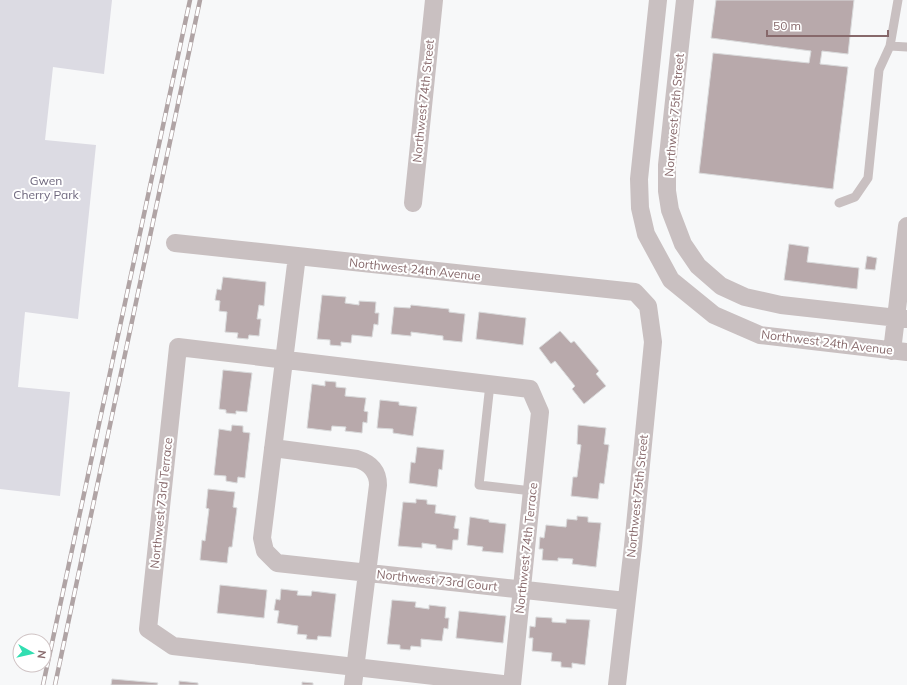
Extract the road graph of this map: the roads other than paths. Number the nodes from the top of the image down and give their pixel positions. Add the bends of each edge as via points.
1 (434, 0) edge
2 (658, 0) edge
3 (685, 0) edge
4 (898, 0) edge
5 (890, 46) junction
6 (907, 46) edge
7 (651, 66) junction
8 (678, 69) junction
9 (839, 202) dead end
10 (413, 203) dead end
11 (907, 226) edge
12 (175, 243) dead end
13 (298, 256) junction
14 (648, 306) joint
15 (902, 319) edge
16 (899, 352) edge
17 (285, 359) junction
18 (490, 384) junction
19 (273, 448) junction
20 (532, 491) junction
21 (368, 573) junction
22 (522, 589) junction
23 (626, 600) junction
24 (356, 667) junction
25 (353, 685) edge
26 (512, 685) edge
27 (617, 685) edge

1 - 10 street, Northwest 74th Street
2 - 7 street
3 - 8 street, Northwest 75th Street
4 - 5 lane
5 - 6 lane
5 - 9 lane via 879,70 868,178 855,197
7 - 8 street
7 - 16 street, Northwest 24th Avenue via 639,179 640,208 646,234 671,280 714,315 760,335
8 - 15 street, Northwest 75th Street via 667,165 667,191 670,210 683,244 698,266 721,286 745,298 781,305
11 - 15 street
12 - 13 street, Northwest 24th Avenue
13 - 14 street, Northwest 24th Avenue via 635,292
13 - 17 street
14 - 23 street, Northwest 75th Street via 653,342
15 - 16 street
17 - 18 street
17 - 19 street
17 - 24 street, Northwest 73rd Terrace via 178,347 148,629 173,646
18 - 20 street, Northwest 74th Terrace via 530,389 540,412
18 - 20 lane via 479,485
19 - 21 street via 357,459 373,469 378,485
19 - 21 street, Northwest 73rd Court via 262,538 265,552 278,563
20 - 22 street, Northwest 74th Terrace
21 - 22 street, Northwest 73rd Court
21 - 24 street
22 - 23 street, Northwest 73rd Court
22 - 26 street, Northwest 74th Terrace
23 - 27 street, Northwest 75th Street
24 - 25 street
24 - 26 street

